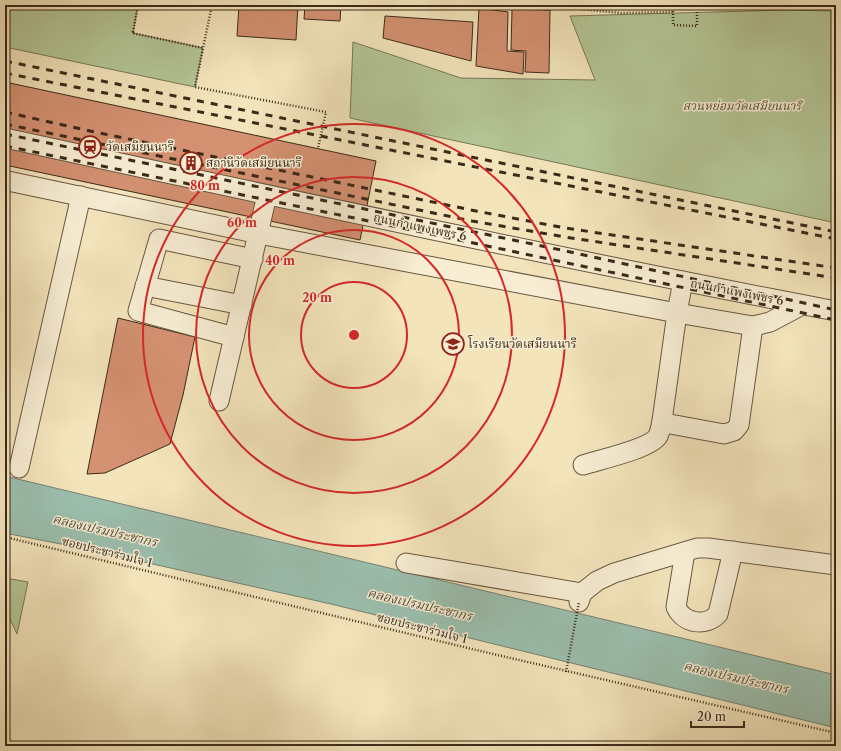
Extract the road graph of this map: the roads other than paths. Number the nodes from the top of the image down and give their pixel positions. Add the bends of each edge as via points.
1 (5, 138) edge
2 (6, 185) edge
3 (267, 195) junction
4 (81, 196) junction
5 (259, 234) junction
6 (253, 259) junction
7 (683, 281) junction
8 (145, 286) junction
9 (242, 305) junction
10 (802, 305) junction
11 (836, 311) edge
12 (676, 313) junction
13 (753, 326) junction
14 (234, 337) junction
15 (219, 401) dead end
16 (662, 421) junction
17 (583, 465) dead end
18 (19, 468) dead end
19 (733, 551) junction
20 (685, 552) junction
21 (406, 563) dead end
22 (836, 565) edge

1 - 3 street, ถนนกำแพงเพชร 6
2 - 4 street
3 - 5 street
3 - 7 street, ถนนกำแพงเพชร 6
4 - 5 street
4 - 18 street
5 - 6 street
5 - 12 street
6 - 8 street via 159,239
6 - 9 street
7 - 10 street, ถนนกำแพงเพชร 6
7 - 12 street
8 - 9 street
8 - 14 street via 138,311
9 - 14 street
10 - 11 street, ถนนกำแพงเพชร 6
10 - 13 street via 770,322
12 - 13 street
12 - 16 street
13 - 16 street via 739,425 734,431 724,434
14 - 15 street
16 - 17 street via 658,436 651,443
19 - 20 street via 697,548
19 - 20 street via 718,614 713,619 700,623 679,614 676,607
19 - 22 street
20 - 21 street via 614,573 597,581 581,597

